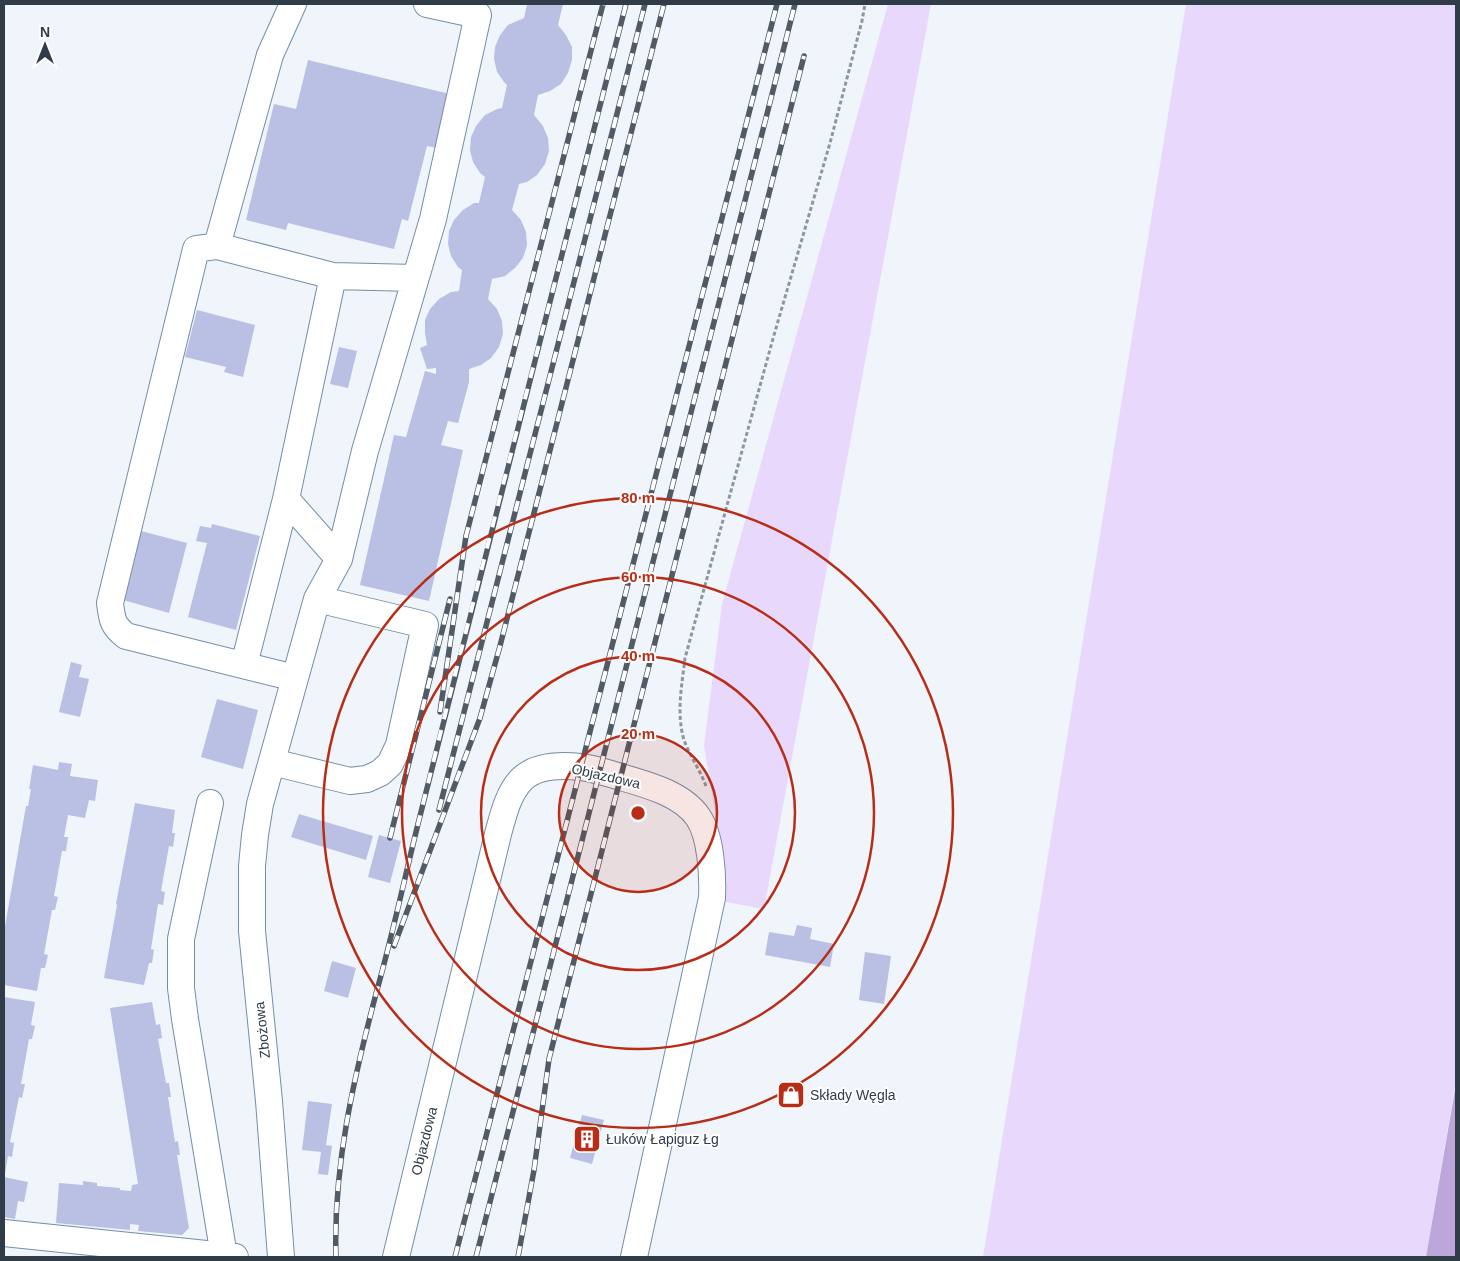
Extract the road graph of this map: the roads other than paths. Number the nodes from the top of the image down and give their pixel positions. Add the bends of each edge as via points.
1 (294, 4) edge
2 (427, 4) edge
3 (217, 246) junction
4 (333, 276) junction
5 (415, 278) junction
6 (286, 499) junction
7 (339, 559) junction
8 (317, 599) junction
9 (244, 665) junction
10 (295, 678) junction
11 (272, 762) junction
12 (210, 803) dead end
13 (4, 1233) edge
14 (229, 1257) edge
15 (281, 1257) edge
16 (396, 1257) edge
17 (634, 1257) edge

1 - 3 street via 270,54
2 - 5 street, Zbożowa via 478,15 433,219
3 - 4 street
3 - 9 street via 196,249 110,604 116,628 126,636
4 - 5 street
4 - 6 street
5 - 7 street, Zbożowa via 365,451
6 - 7 street
6 - 9 street
7 - 8 street, Zbożowa
8 - 10 street, Zbożowa
8 - 11 street via 425,625 399,744 390,764 367,779 350,781
9 - 10 street
10 - 11 street, Zbożowa
11 - 15 street, Zbożowa via 255,835 252,931
12 - 14 street via 181,939 181,988
13 - 14 street
16 - 17 street, Objazdowa via 507,804 522,779 548,767 581,767 664,791 698,817 708,845 712,898

